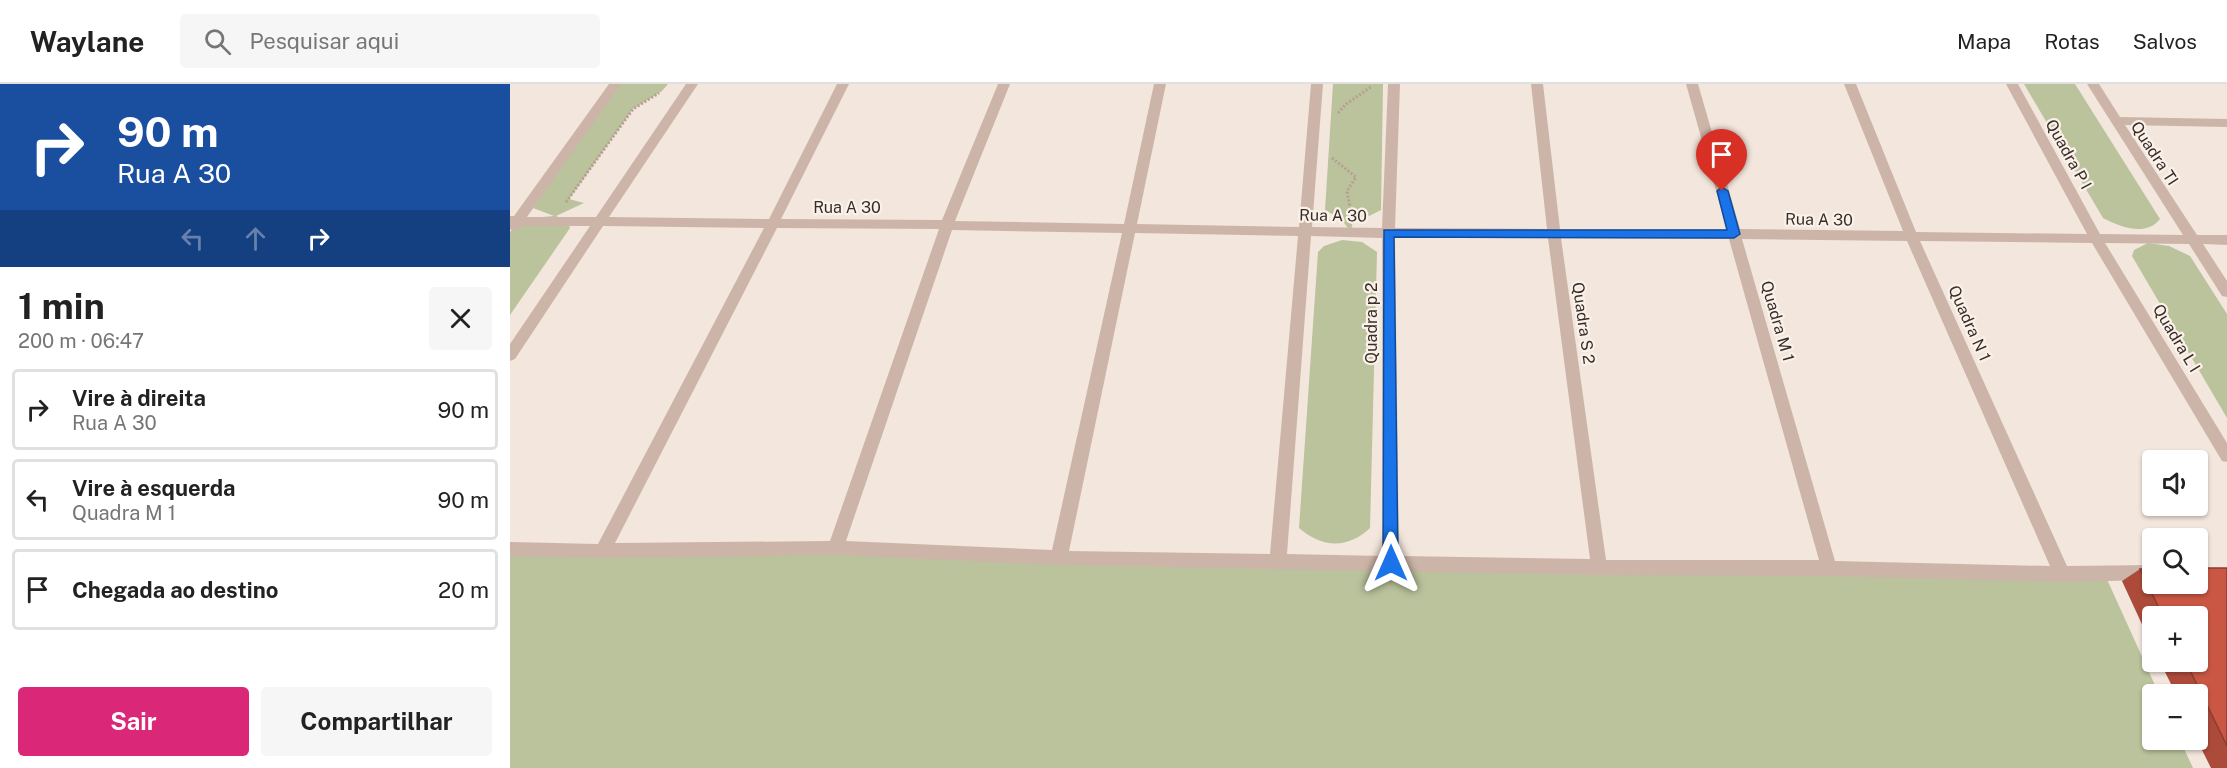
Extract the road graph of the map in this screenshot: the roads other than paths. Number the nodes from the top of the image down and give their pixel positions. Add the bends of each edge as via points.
1 (615, 84) edge
2 (692, 84) edge
3 (843, 84) edge
4 (1004, 84) edge
5 (1160, 84) edge
6 (1317, 84) edge
7 (1394, 84) edge
8 (1537, 84) edge
9 (1692, 84) edge
10 (1850, 84) edge
11 (2012, 84) edge
12 (2093, 84) edge
13 (2116, 121) junction
14 (2227, 123) edge
15 (600, 223) junction
16 (774, 223) junction
17 (512, 225) edge
18 (947, 225) junction
19 (1130, 228) junction
20 (1305, 231) junction
21 (1388, 233) junction
22 (1554, 234) junction
23 (1734, 234) junction
24 (1911, 236) junction
25 (2096, 239) junction
26 (2191, 239) junction
27 (2227, 240) edge
28 (2227, 292) edge
29 (510, 355) edge
30 (2227, 456) edge
31 (836, 548) junction
32 (510, 549) edge
33 (603, 551) junction
34 (1059, 558) junction
35 (1278, 562) junction
36 (1391, 563) junction
37 (1599, 567) junction
38 (1829, 568) junction
39 (2142, 573) edge
40 (2062, 574) junction

1 - 17 street
2 - 15 street
3 - 16 street
4 - 18 street
5 - 19 street
6 - 20 street
7 - 21 street, Quadra p 2
8 - 22 street, Quadra S 2
9 - 23 street, Quadra M 1
10 - 24 street, Quadra N 1
11 - 25 street, Quadra P I
12 - 13 street, Quadra TI
13 - 14 street
13 - 26 street, Quadra TI
15 - 16 street, Rua A 30
15 - 17 street, Rua A 30
15 - 29 street
16 - 18 street, Rua A 30
16 - 33 street
18 - 19 street, Rua A 30
18 - 31 street
19 - 20 street, Rua A 30
19 - 34 street
20 - 21 street, Rua A 30
20 - 35 street
21 - 22 street, Rua A 30
21 - 36 street, Quadra p 2
22 - 23 street, Rua A 30
22 - 37 street, Quadra S 2
23 - 24 street, Rua A 30
23 - 38 street, Quadra M 1
24 - 25 street, Rua A 30
24 - 40 street, Quadra N 1
25 - 26 street, Rua A 30
25 - 30 street, Quadra L I
26 - 27 street, Rua A 30
26 - 28 street, Quadra TI
31 - 33 street
31 - 34 street
32 - 33 street
34 - 35 street
35 - 36 street
36 - 37 street
37 - 38 street
38 - 40 street
39 - 40 street

